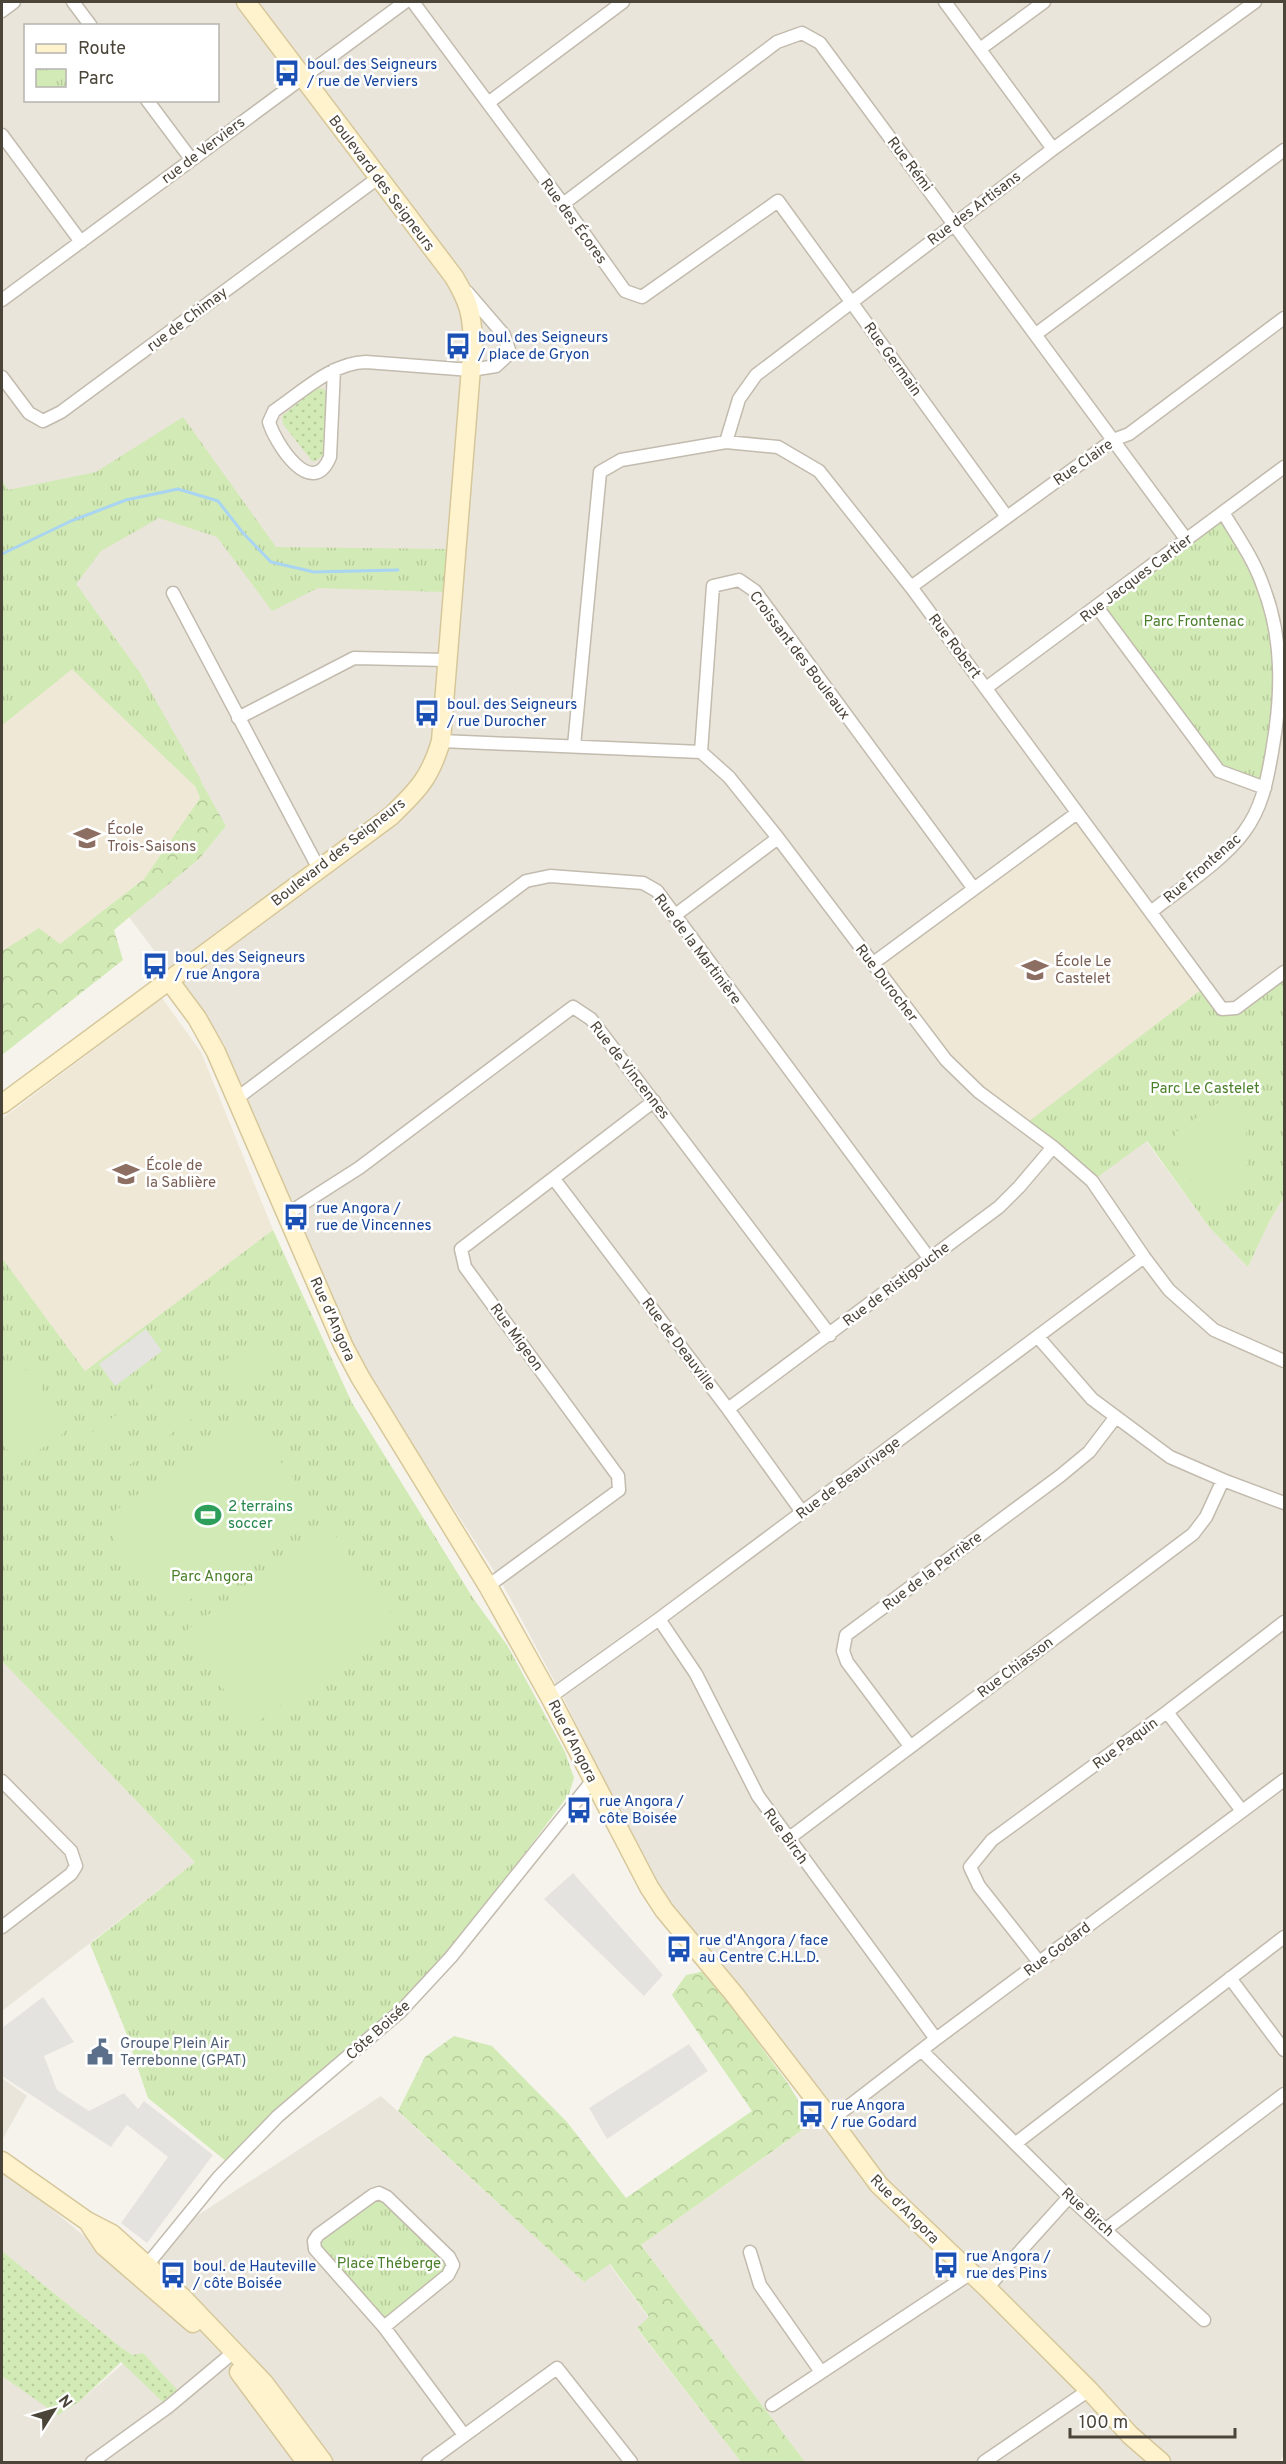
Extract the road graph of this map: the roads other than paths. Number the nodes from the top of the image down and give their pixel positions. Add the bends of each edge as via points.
1 (14, 2) edge
2 (73, 2) edge
3 (246, 2) edge
4 (405, 2) edge
5 (413, 2) edge
6 (623, 2) edge
7 (945, 2) edge
8 (1044, 2) edge
9 (1255, 2) edge
10 (2, 11) edge
11 (90, 24) edge
12 (980, 50) junction
13 (302, 76) junction
14 (148, 102) edge
15 (488, 103) junction
16 (2, 135) edge
17 (1053, 149) junction
18 (1284, 150) edge
19 (191, 159) junction
20 (378, 178) junction
21 (778, 201) joint
22 (564, 204) junction
23 (954, 224) junction
24 (81, 242) junction
25 (454, 278) junction
26 (2, 300) edge
27 (852, 301) junction
28 (1284, 318) edge
29 (1036, 334) junction
30 (471, 369) junction
31 (334, 370) junction
32 (2, 377) edge
33 (1113, 440) junction
34 (726, 442) junction
35 (1284, 467) edge
36 (1224, 514) junction
37 (1007, 517) junction
38 (1186, 539) junction
39 (910, 587) junction
40 (173, 593) dead end
41 (1097, 607) junction
42 (447, 660) junction
43 (986, 688) junction
44 (238, 718) junction
45 (441, 741) junction
46 (574, 746) junction
47 (701, 752) junction
48 (1265, 788) junction
49 (1077, 813) junction
50 (778, 838) junction
51 (319, 869) junction
52 (974, 889) junction
53 (1150, 912) junction
54 (674, 916) junction
55 (872, 964) junction
56 (1284, 972) edge
57 (168, 979) junction
58 (236, 1099) junction
59 (654, 1101) junction
60 (2, 1104) edge
61 (1053, 1147) junction
62 (554, 1179) junction
63 (287, 1214) junction
64 (1144, 1257) junction
65 (929, 1258) junction
66 (830, 1335) junction
67 (1038, 1337) junction
68 (1284, 1361) edge
69 (728, 1409) junction
70 (1115, 1418) junction
71 (1223, 1480) junction
72 (1284, 1503) edge
73 (802, 1512) junction
74 (488, 1586) junction
75 (659, 1619) junction
76 (1284, 1622) edge
77 (550, 1697) junction
78 (1167, 1712) junction
79 (909, 1746) junction
80 (2, 1780) edge
81 (593, 1780) junction
82 (1284, 1780) edge
83 (1242, 1810) junction
84 (788, 1839) junction
85 (2, 1927) edge
86 (1284, 1936) edge
87 (1039, 1962) junction
88 (1230, 1978) junction
89 (936, 2039) junction
90 (1284, 2050) edge
91 (922, 2051) junction
92 (1284, 2094) edge
93 (831, 2120) junction
94 (1016, 2143) junction
95 (2, 2161) edge
96 (1069, 2196) junction
97 (1106, 2229) junction
98 (750, 2252) dead end
99 (143, 2270) junction
100 (971, 2273) junction
101 (987, 2288) junction
102 (1204, 2320) dead end
103 (384, 2327) junction
104 (231, 2355) junction
105 (821, 2372) junction
106 (1089, 2390) junction
107 (772, 2405) dead end
108 (464, 2435) junction
109 (314, 2461) edge
110 (92, 2463) edge
111 (428, 2463) edge
112 (631, 2463) edge
113 (984, 2463) edge
114 (1161, 2463) edge

1 - 10 street
2 - 11 street
3 - 13 street, Boulevard des Seigneurs
4 - 13 street, rue de Verviers
5 - 15 street, Rue des Écores
6 - 15 street
7 - 12 street
8 - 12 street
9 - 17 street, Rue des Artisans
12 - 17 street
13 - 19 street, rue de Verviers
13 - 20 street, Boulevard des Seigneurs
14 - 19 street
15 - 22 street, Rue des Écores
16 - 24 street
17 - 23 street, Rue des Artisans
18 - 29 street
19 - 24 street, rue de Verviers
20 - 25 street, Boulevard des Seigneurs
20 - 32 street, rue de Chimay via 61,412 43,421 29,413
21 - 22 street, Rue des Écores via 642,297 625,291
21 - 27 street, Rue Germain
22 - 23 street, Rue Rémi via 777,42 802,33 820,43
23 - 27 street, Rue des Artisans
23 - 29 street, Rue Rémi
24 - 26 street, rue de Verviers
25 - 30 street, Boulevard des Seigneurs via 472,314
25 - 30 street, Boulevard des Seigneurs via 504,335 510,353 496,366
27 - 34 street, Rue des Artisans via 756,375 739,399
27 - 37 street, Rue Germain
28 - 33 street, Rue Claire via 1129,434
29 - 33 street, Rue Rémi
30 - 31 street via 350,362
30 - 42 street, Boulevard des Seigneurs
31 - 31 street via 274,411 269,422 299,470 311,474 327,464 330,457
33 - 37 street, Rue Claire
33 - 38 street, Rue Rémi
34 - 39 street, Rue Robert via 778,447 819,471
34 - 46 street, Rue Robert via 621,460 600,472
35 - 36 street, Rue Jacques Cartier
36 - 38 street, Rue Jacques Cartier
36 - 48 street, Rue Frontenac via 1263,585 1280,660 1278,719
37 - 39 street, Rue Claire
38 - 41 street, Rue Jacques Cartier
39 - 43 street, Rue Robert
40 - 44 street
41 - 43 street, Rue Jacques Cartier
41 - 48 street via 1219,771
42 - 44 street via 354,658
42 - 45 street, Boulevard des Seigneurs
43 - 49 street, Rue Robert
44 - 51 street
45 - 46 street
45 - 51 street, Boulevard des Seigneurs via 434,765 419,788 391,816
46 - 47 street
47 - 50 street, Rue Durocher via 729,777
47 - 52 street, Croissant des Bouleaux via 713,586 739,580 755,591
48 - 53 street, Rue Frontenac via 1257,811 1234,845
49 - 52 street
49 - 53 street, Rue Robert
50 - 54 street
50 - 55 street, Rue Durocher
51 - 57 street, Boulevard des Seigneurs
52 - 55 street
53 - 56 street, Rue Robert via 1222,1009 1236,1008
54 - 58 street, Rue de la Martinière via 657,891 643,884 550,876 526,881
54 - 65 street, Rue de la Martinière
55 - 61 street, Rue Durocher via 946,1060 979,1092
57 - 58 street, Rue d'Angora via 207,1035
57 - 60 street, Boulevard des Seigneurs
58 - 63 street, Rue d'Angora
59 - 62 street, Rue Migeon
59 - 63 street, Rue de Vincennes via 591,1019 573,1007 359,1168
59 - 66 street, Rue de Vincennes
61 - 64 street, Rue Durocher via 1092,1181
61 - 65 street, Rue de Ristigouche via 999,1207
62 - 69 street, Rue de Deauville
62 - 74 street, Rue Migeon via 461,1249 465,1267 618,1476 619,1490
63 - 74 street, Rue d'Angora via 360,1377
64 - 67 street, Rue de Beaurivage
64 - 68 street, Rue Durocher via 1169,1290 1214,1330
65 - 66 street, Rue de Ristigouche
66 - 69 street, Rue de Ristigouche
67 - 70 street via 1092,1399
67 - 73 street, Rue de Beaurivage
69 - 73 street, Rue de Deauville
70 - 71 street via 1170,1457
70 - 79 street, Rue de la Perrière via 1089,1452 1060,1476 846,1635 843,1651 847,1662
71 - 72 street
71 - 79 street, Rue Chiasson via 1206,1517 1193,1534
73 - 75 street, Rue de Beaurivage
74 - 77 street, Rue d'Angora
75 - 77 street, Rue de Beaurivage
75 - 84 street, Rue Birch via 696,1674 758,1796
76 - 78 street, Rue Paquin
77 - 81 street, Rue d'Angora
78 - 83 street
78 - 87 street, Rue Paquin via 992,1840 970,1867 979,1886
79 - 84 street, Rue Chiasson
80 - 85 street via 71,1851 76,1866 72,1874
81 - 93 street, Rue d'Angora via 664,1910
81 - 99 street, Côte Boisée via 451,1957 401,2011 271,2124 218,2178
82 - 83 street, Rue Godard
83 - 87 street, Rue Godard
84 - 89 street, Rue Birch
86 - 88 street
87 - 89 street, Rue Godard
88 - 90 street
88 - 94 street
89 - 91 street, Rue Godard
91 - 93 street, Rue Godard
91 - 94 street, Rue Birch
92 - 97 street
93 - 100 street, Rue d'Angora via 879,2185
94 - 96 street, Rue Birch
95 - 99 street via 87,2221 104,2246
96 - 97 street, Rue Birch
96 - 101 street
97 - 102 street, Rue Birch
98 - 105 street via 760,2285
99 - 104 street via 196,2326
100 - 101 street, Rue d'Angora
100 - 105 street
101 - 106 street, Rue d'Angora
103 - 103 street via 315,2249 314,2241 379,2193 453,2265 448,2275
103 - 108 street
104 - 109 street via 264,2383
104 - 110 street
105 - 107 street
106 - 113 street
106 - 114 street, Rue d'Angora
108 - 111 street
108 - 112 street via 557,2368

